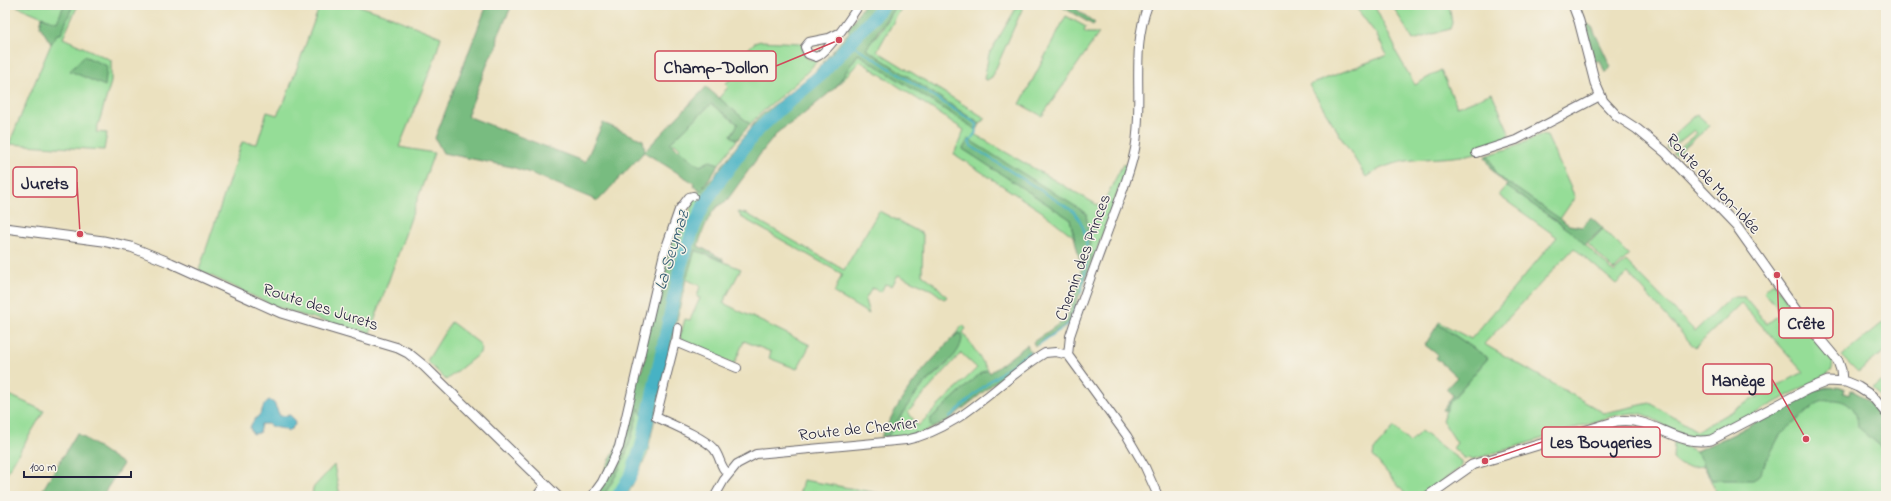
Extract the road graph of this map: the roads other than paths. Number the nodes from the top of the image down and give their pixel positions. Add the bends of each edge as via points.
1 (859, 5) edge
2 (1148, 5) edge
3 (1573, 5) edge
4 (839, 33) junction
5 (1600, 96) junction
6 (1476, 153) dead end
7 (693, 196) dead end
8 (5, 228) edge
9 (678, 328) dead end
10 (676, 342) junction
11 (1068, 355) junction
12 (737, 368) dead end
13 (1842, 381) junction
14 (1886, 413) edge
15 (728, 474) junction
16 (545, 485) junction
17 (537, 496) edge
18 (557, 496) edge
19 (592, 496) edge
20 (715, 496) edge
21 (1158, 496) edge
22 (1428, 496) edge

1 - 4 street
2 - 11 street, Chemin des Princes via 1139,47 1139,102 1135,148 1070,336
3 - 5 street, Route de Mon-Idée
4 - 4 street via 823,53 816,57 808,54 806,44
5 - 6 street via 1522,137
5 - 13 street, Route de Mon-Idée via 1617,116 1665,152 1744,235 1798,313 1838,361
7 - 19 street via 689,197 679,210 664,253 619,447 608,472
8 - 16 street, Route des Jurets via 131,247 281,313 398,348 424,366
9 - 10 street
10 - 12 street
10 - 15 street via 673,343 656,417 711,446 723,470
11 - 15 street, Route de Chevrier via 1045,353 959,417 931,434 906,440 756,454 736,464
11 - 21 street via 1126,436 1145,467
13 - 14 street via 1865,391
13 - 22 street via 1828,381 1817,385 1711,440 1685,440 1645,422 1617,421 1476,464
15 - 20 street, Route de Chevrier
16 - 17 street
16 - 18 street, Route des Jurets

